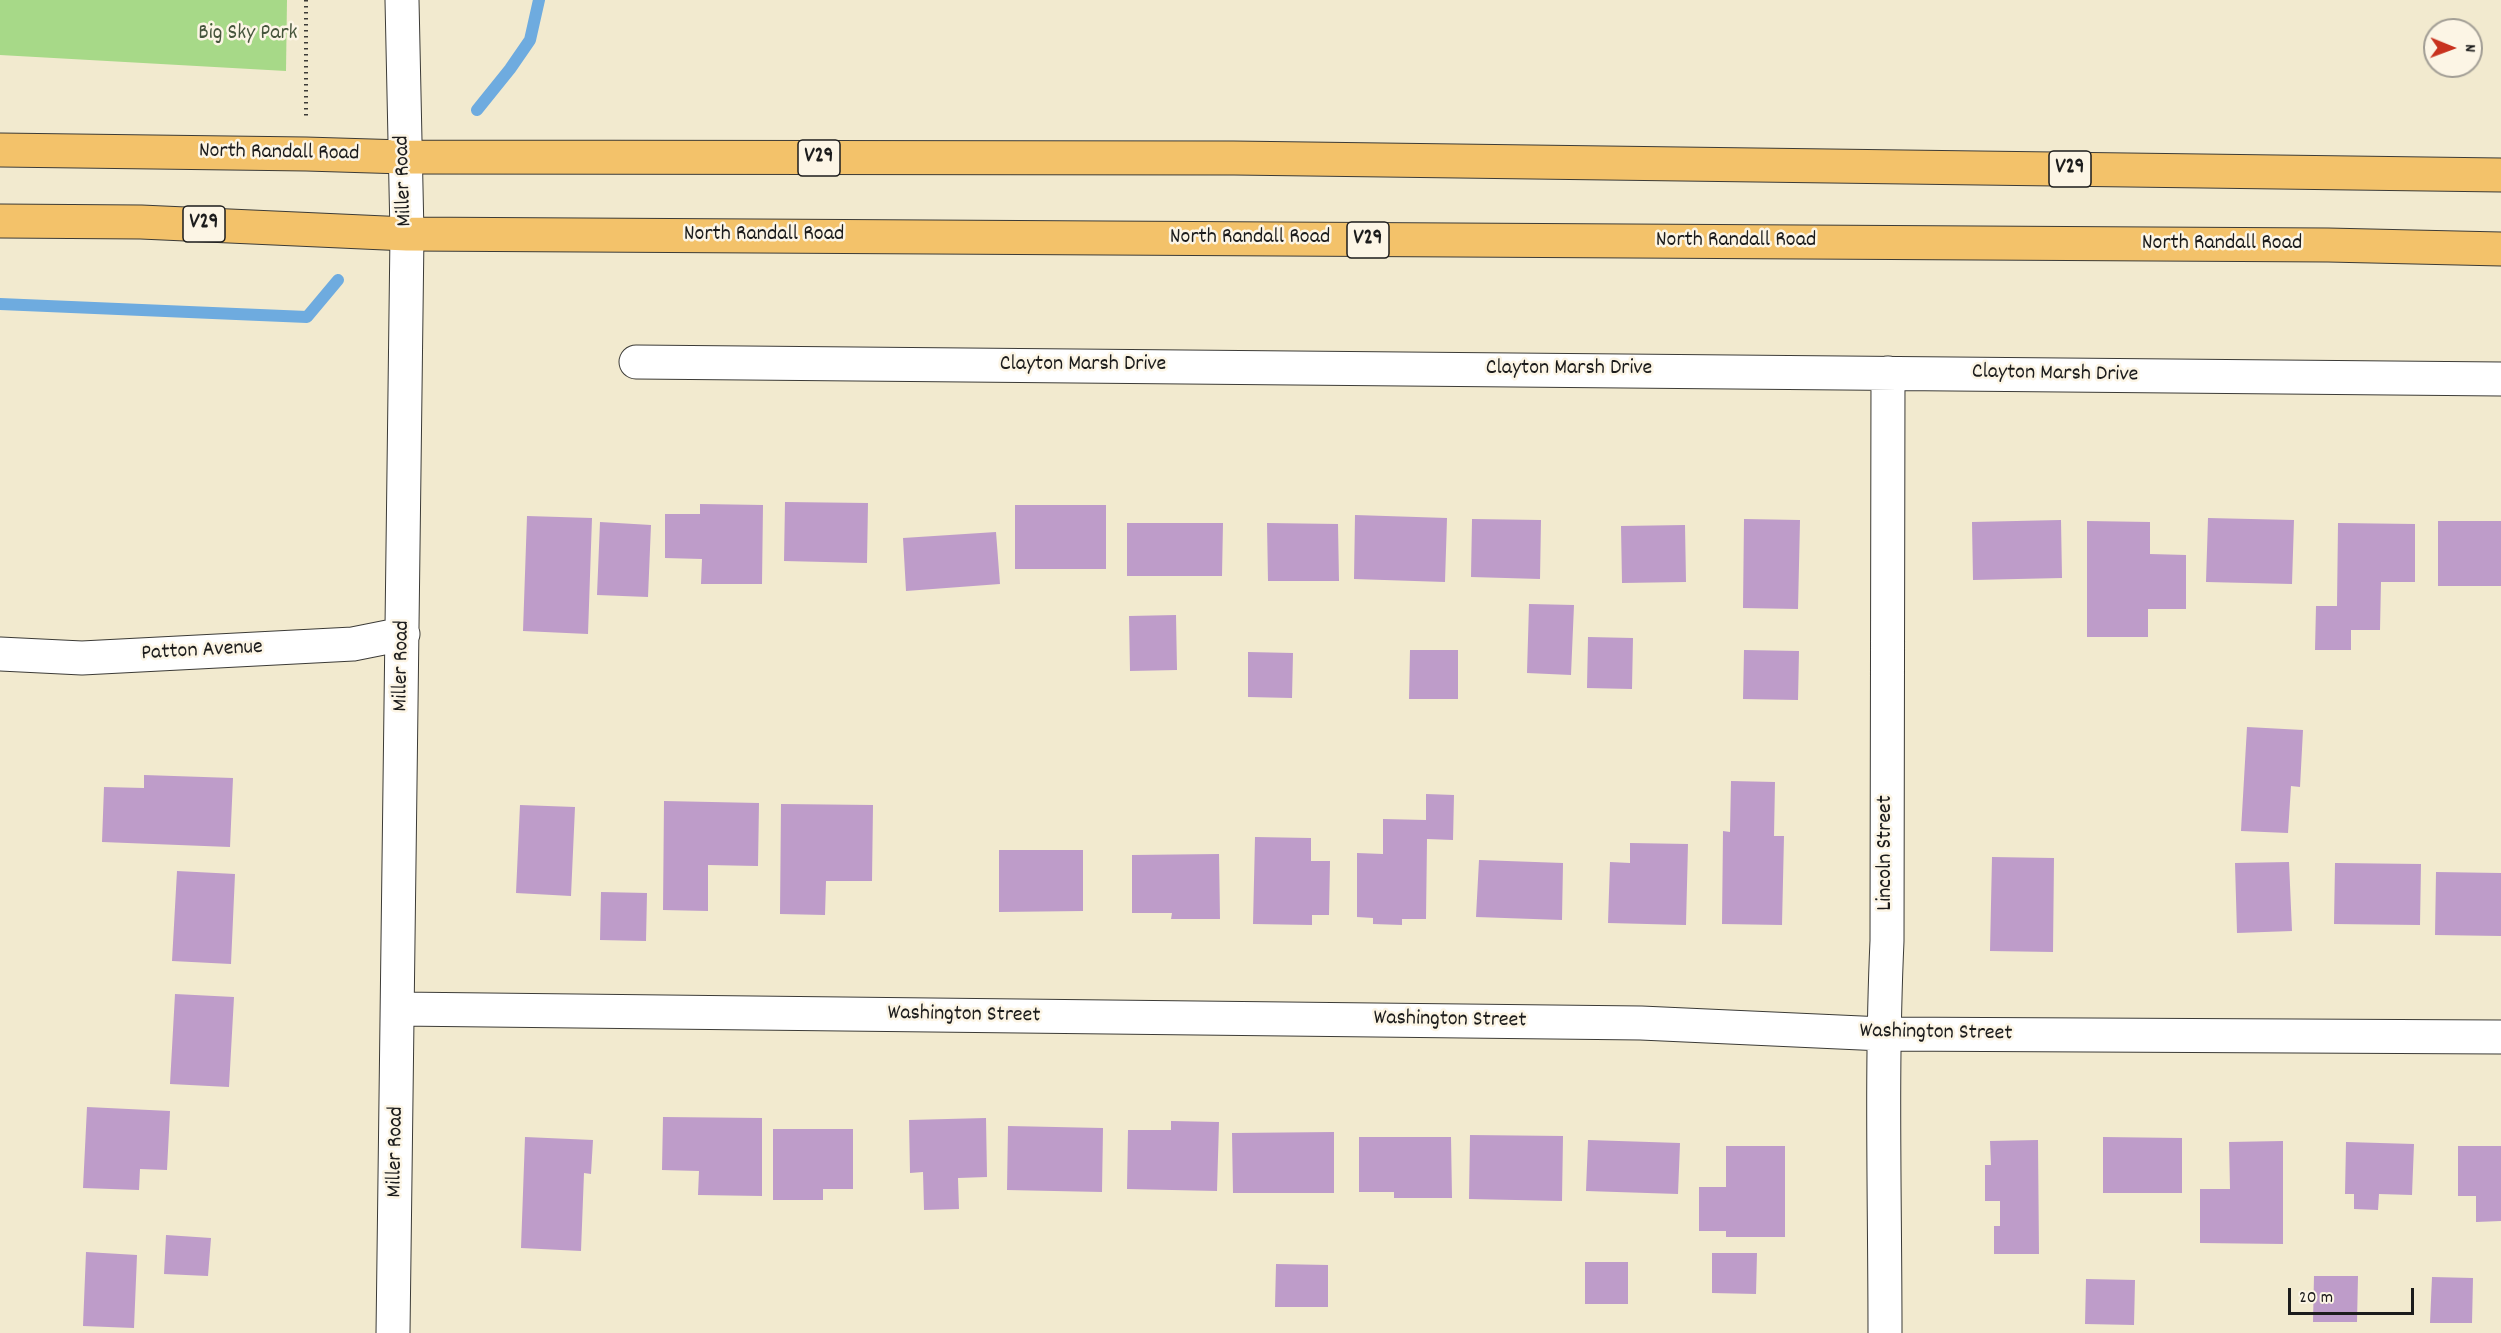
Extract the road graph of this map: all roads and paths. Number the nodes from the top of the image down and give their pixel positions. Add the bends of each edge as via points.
1 (306, 0) edge
2 (402, 0) edge
3 (306, 62) dead end
4 (0, 150) edge
5 (404, 158) junction
6 (2501, 175) edge
7 (0, 221) edge
8 (407, 234) junction
9 (2501, 249) edge
10 (636, 362) dead end
11 (1888, 373) junction
12 (2501, 379) edge
13 (403, 634) junction
14 (0, 654) edge
15 (399, 1009) junction
16 (1883, 1034) junction
17 (2501, 1037) edge
18 (393, 1333) edge
19 (1885, 1333) edge

1 - 3 path
2 - 5 street, Miller Road
4 - 5 main road, North Randall Road / V29
5 - 6 main road, North Randall Road / V29 via 1234,158
5 - 8 street, Miller Road
7 - 8 main road, North Randall Road / V29 via 141,222
8 - 9 main road, North Randall Road / V29
8 - 13 street, Miller Road
10 - 11 street, Clayton Marsh Drive
11 - 12 street, Clayton Marsh Drive
11 - 16 street, Lincoln Street via 1887,930
13 - 14 street, Patton Avenue via 353,644 82,658
13 - 15 street, Miller Road
15 - 16 street, Washington Street via 1641,1023
15 - 18 street, Miller Road
16 - 17 street, Washington Street
16 - 19 street, Lincoln Street

